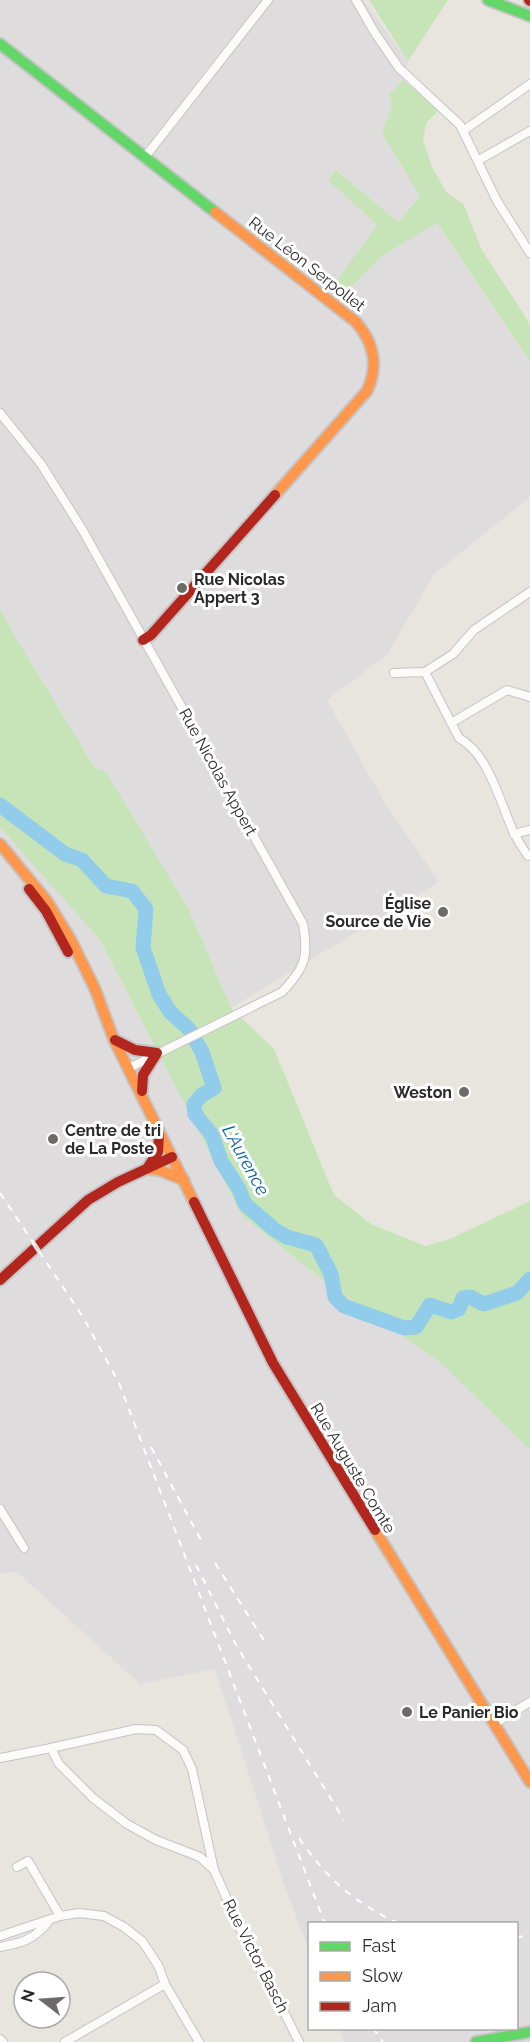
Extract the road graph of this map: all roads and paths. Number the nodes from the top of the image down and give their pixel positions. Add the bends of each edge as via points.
1 (268, 0) edge
2 (356, 0) edge
3 (488, 0) edge
4 (530, 16) edge
5 (0, 44) edge
6 (530, 84) edge
7 (463, 131) junction
8 (530, 131) edge
9 (145, 157) junction
10 (479, 160) junction
11 (530, 253) edge
12 (0, 413) edge
13 (530, 592) edge
14 (143, 640) junction
15 (426, 672) junction
16 (394, 673) dead end
17 (530, 697) edge
18 (451, 723) junction
19 (530, 830) edge
20 (514, 834) junction
21 (0, 844) edge
22 (0, 854) edge
23 (528, 856) dead end
24 (109, 1026) junction
25 (114, 1040) junction
26 (157, 1053) junction
27 (129, 1068) junction
28 (143, 1097) junction
29 (159, 1132) junction
30 (172, 1157) junction
31 (146, 1169) junction
32 (184, 1180) junction
33 (0, 1280) edge
34 (0, 1509) edge
35 (24, 1548) dead end
36 (530, 1702) edge
37 (494, 1724) junction
38 (51, 1748) junction
39 (0, 1758) edge
40 (530, 1782) edge
41 (17, 1867) dead end
42 (214, 1870) junction
43 (60, 1916) junction
44 (49, 1921) junction
45 (0, 1936) edge
46 (0, 1947) edge
47 (165, 1984) junction
48 (530, 2032) edge
49 (65, 2042) edge
50 (199, 2042) edge
51 (299, 2042) edge
52 (476, 2042) edge

1 - 9 street
2 - 7 street via 399,68
3 - 4 main road
5 - 9 main road, Rue Léon Serpollet
6 - 7 street
7 - 10 street
8 - 10 street
9 - 14 main road, Rue Léon Serpollet via 356,322 370,339 374,364 367,391
10 - 11 street via 498,201
12 - 14 street, Rue Nicolas Appert via 41,464 82,529
13 - 15 street via 474,630 453,654
14 - 26 street, Rue Nicolas Appert via 303,924 306,944 304,964 282,992
15 - 16 street
15 - 18 street
17 - 18 street via 507,690
18 - 20 street via 459,738 478,754
19 - 20 street
20 - 23 street
21 - 24 main road via 53,908
22 - 24 main road via 46,911
24 - 25 main road, Rue Auguste Comte
25 - 26 main road via 134,1051
25 - 27 main road, Rue Auguste Comte
26 - 27 street, Rue Nicolas Appert
26 - 28 main road via 143,1075
27 - 28 main road, Rue Auguste Comte
28 - 29 main road, Rue Auguste Comte
29 - 30 main road, Rue Auguste Comte
29 - 31 main road via 158,1152
30 - 31 main road
30 - 32 main road, Rue Auguste Comte
31 - 32 main road
31 - 33 main road via 88,1200
32 - 37 main road, Rue Auguste Comte via 273,1363
34 - 35 street
36 - 37 street
37 - 40 main road, Rue Auguste Comte
38 - 39 street, Rue Victor Basch
38 - 42 street via 59,1764 127,1824 200,1857
38 - 42 street, Rue Victor Basch via 136,1729 156,1730 174,1742 183,1750 192,1769
41 - 43 street via 28,1861
42 - 51 street, Rue Victor Basch via 252,1956
43 - 44 street
43 - 47 street via 104,1916 124,1927 142,1941
44 - 45 street
44 - 46 street via 39,1933 21,1943
47 - 49 street
47 - 50 street
48 - 52 main road

